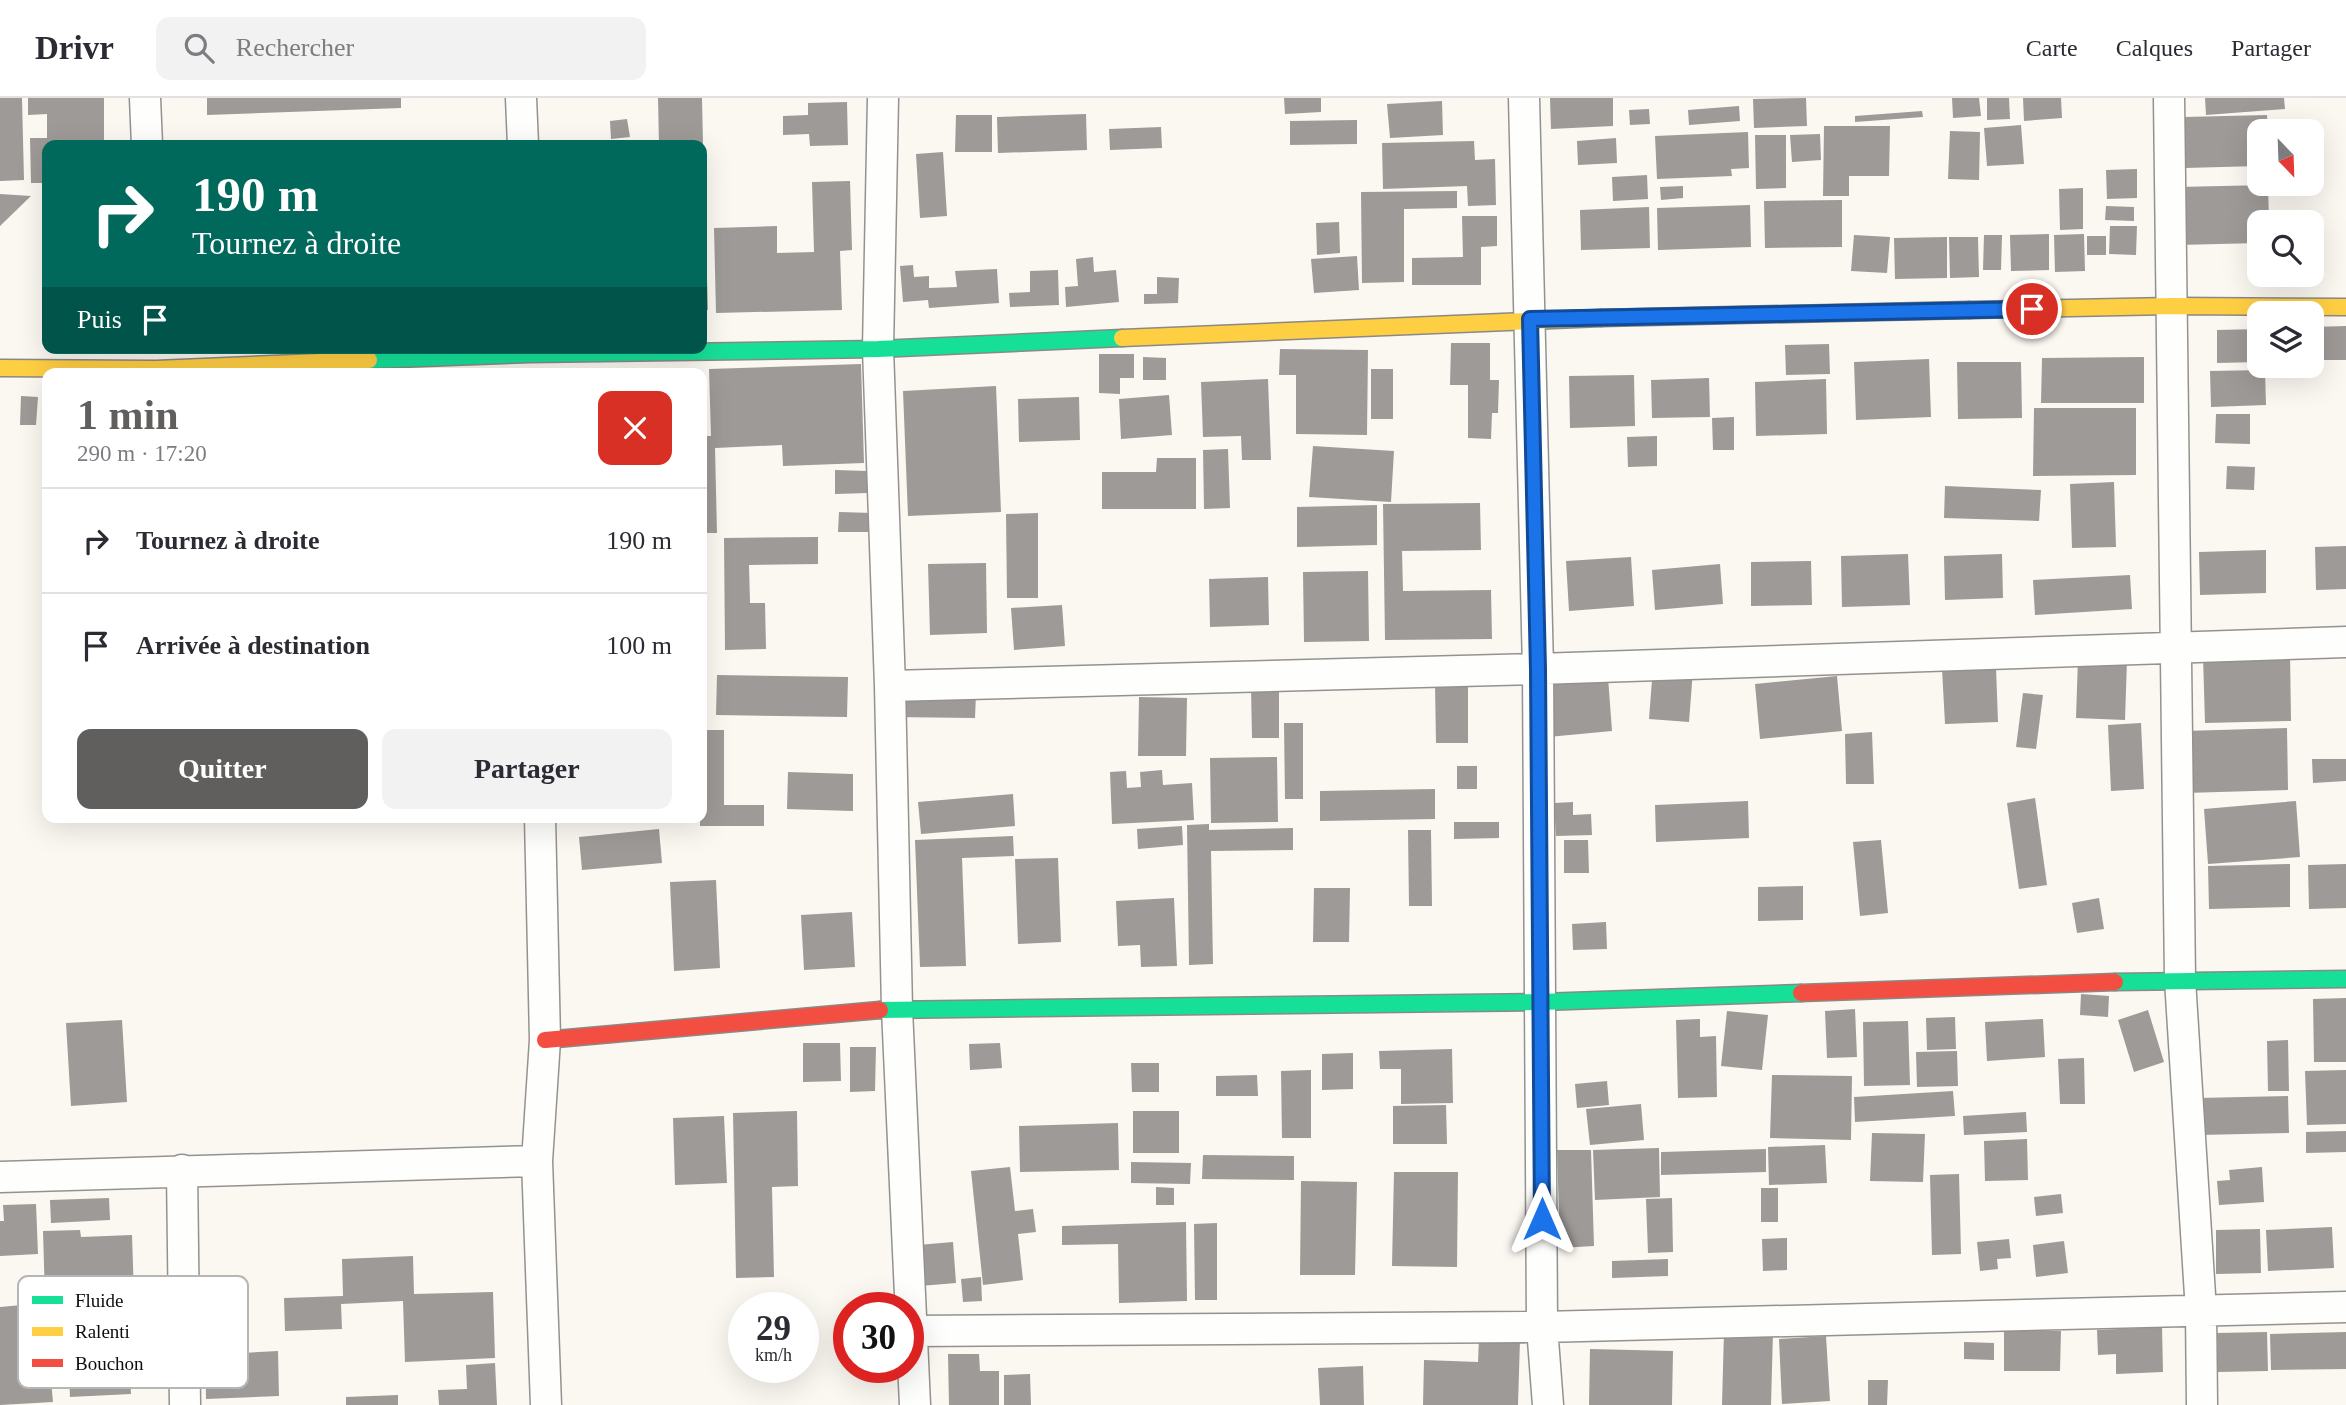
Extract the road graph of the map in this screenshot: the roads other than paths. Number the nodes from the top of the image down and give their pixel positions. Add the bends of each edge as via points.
1 (145, 98) edge
2 (521, 98) edge
3 (883, 98) edge
4 (1524, 98) edge
5 (2169, 98) edge
6 (147, 140) edge
7 (523, 140) edge
8 (2171, 306) junction
9 (2346, 307) edge
10 (1530, 319) junction
11 (878, 349) junction
12 (707, 353) edge
13 (685, 354) edge
14 (530, 358) edge
15 (155, 359) edge
16 (0, 368) edge
17 (2346, 642) edge
18 (2174, 647) junction
19 (1538, 669) junction
20 (890, 686) junction
21 (540, 823) edge
22 (2346, 979) edge
23 (2179, 980) junction
24 (1541, 1002) junction
25 (897, 1009) junction
26 (545, 1040) junction
27 (537, 1161) junction
28 (182, 1170) junction
29 (0, 1177) edge
30 (183, 1276) edge
31 (911, 1292) edge
32 (2346, 1307) edge
33 (2201, 1311) junction
34 (1542, 1327) junction
35 (924, 1331) edge
36 (914, 1383) edge
37 (546, 1405) edge
38 (915, 1405) edge
39 (1548, 1405) edge
40 (2202, 1405) edge

1 - 6 street
2 - 7 street
3 - 11 street
4 - 10 street
5 - 8 street
8 - 9 street
8 - 10 street
8 - 18 street
10 - 11 street
10 - 19 street
11 - 12 street
11 - 20 street
13 - 14 street
14 - 15 street
15 - 16 street
17 - 18 street
18 - 19 street
18 - 23 street
19 - 20 street
19 - 24 street
20 - 25 street
21 - 26 street
22 - 23 street
23 - 24 street
23 - 33 street
24 - 25 street
24 - 34 street
25 - 26 street
25 - 31 street
26 - 27 street
27 - 28 street
27 - 37 street
28 - 29 street
28 - 30 street
32 - 33 street
33 - 34 street
33 - 40 street
34 - 35 street
34 - 39 street
36 - 38 street

